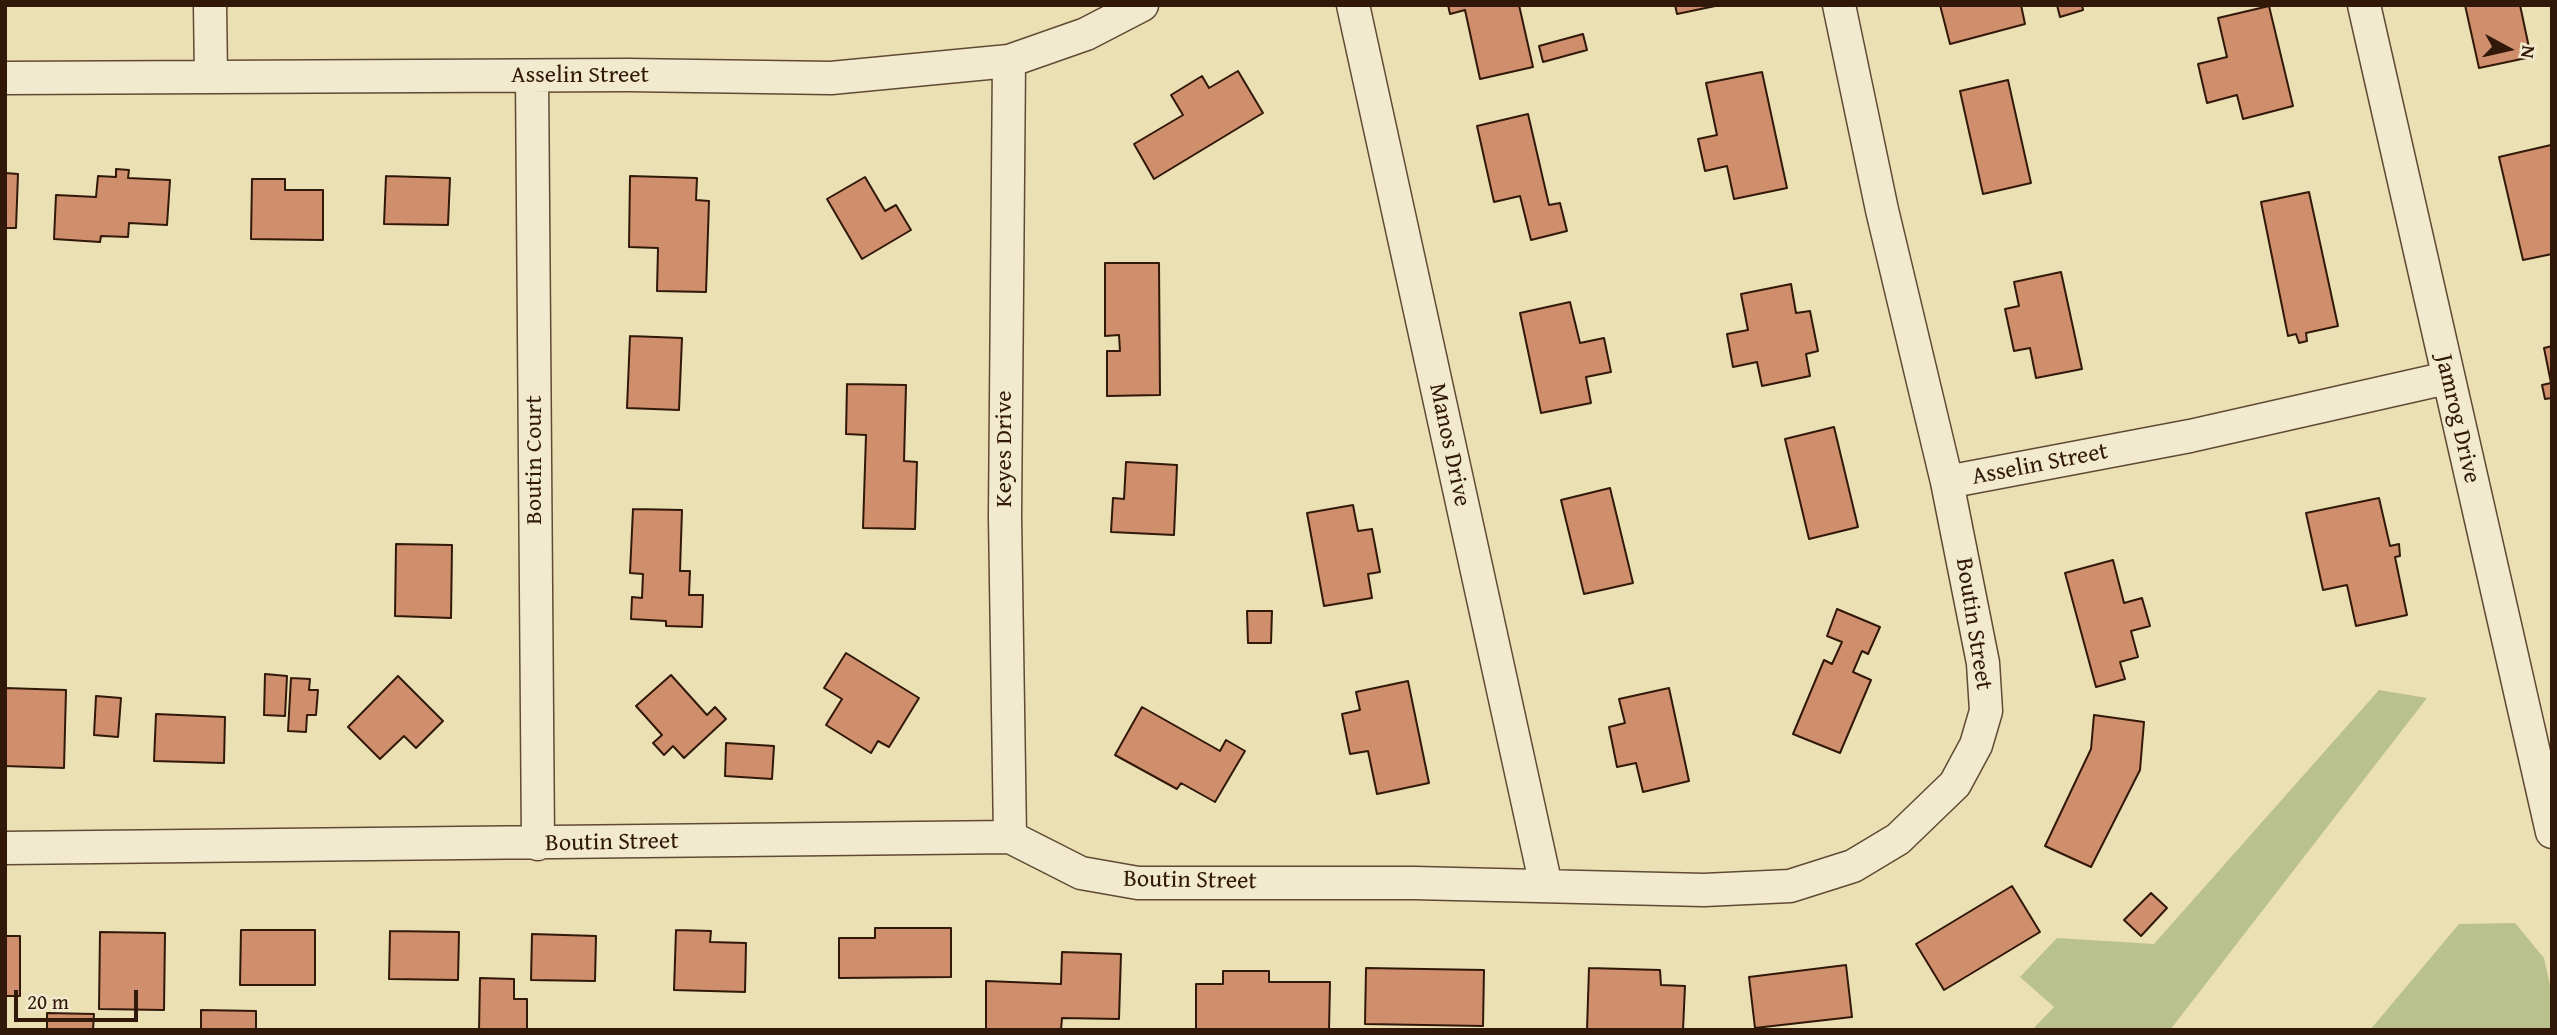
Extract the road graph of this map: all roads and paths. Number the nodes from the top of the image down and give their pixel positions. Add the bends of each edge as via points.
1 (210, 5) edge
2 (1142, 5) edge
3 (1353, 5) edge
4 (1839, 5) edge
5 (2364, 5) edge
6 (1009, 61) junction
7 (532, 76) junction
8 (211, 77) junction
9 (5, 78) edge
10 (2447, 378) junction
11 (1947, 482) junction
12 (2552, 832) edge
13 (1010, 837) junction
14 (538, 844) junction
15 (5, 848) edge
16 (1546, 886) junction

1 - 8 street
2 - 6 street, Asselin Street via 1086,34
3 - 16 street, Manos Drive
4 - 11 street, Asselin Street
5 - 10 street, Jamrog Drive
6 - 7 street, Asselin Street via 831,78
6 - 13 street, Keyes Drive via 1005,516
7 - 8 street, Asselin Street
7 - 14 street, Boutin Court
8 - 9 street, Asselin Street
10 - 11 street, Asselin Street via 2190,436
10 - 12 street, Jamrog Drive
11 - 16 street, Boutin Street via 1983,663 1986,711 1969,761 1937,804 1876,853 1832,874 1790,886 1704,890
13 - 14 street, Boutin Street
13 - 16 street, Boutin Street via 1081,873 1138,883
14 - 15 street, Boutin Street

